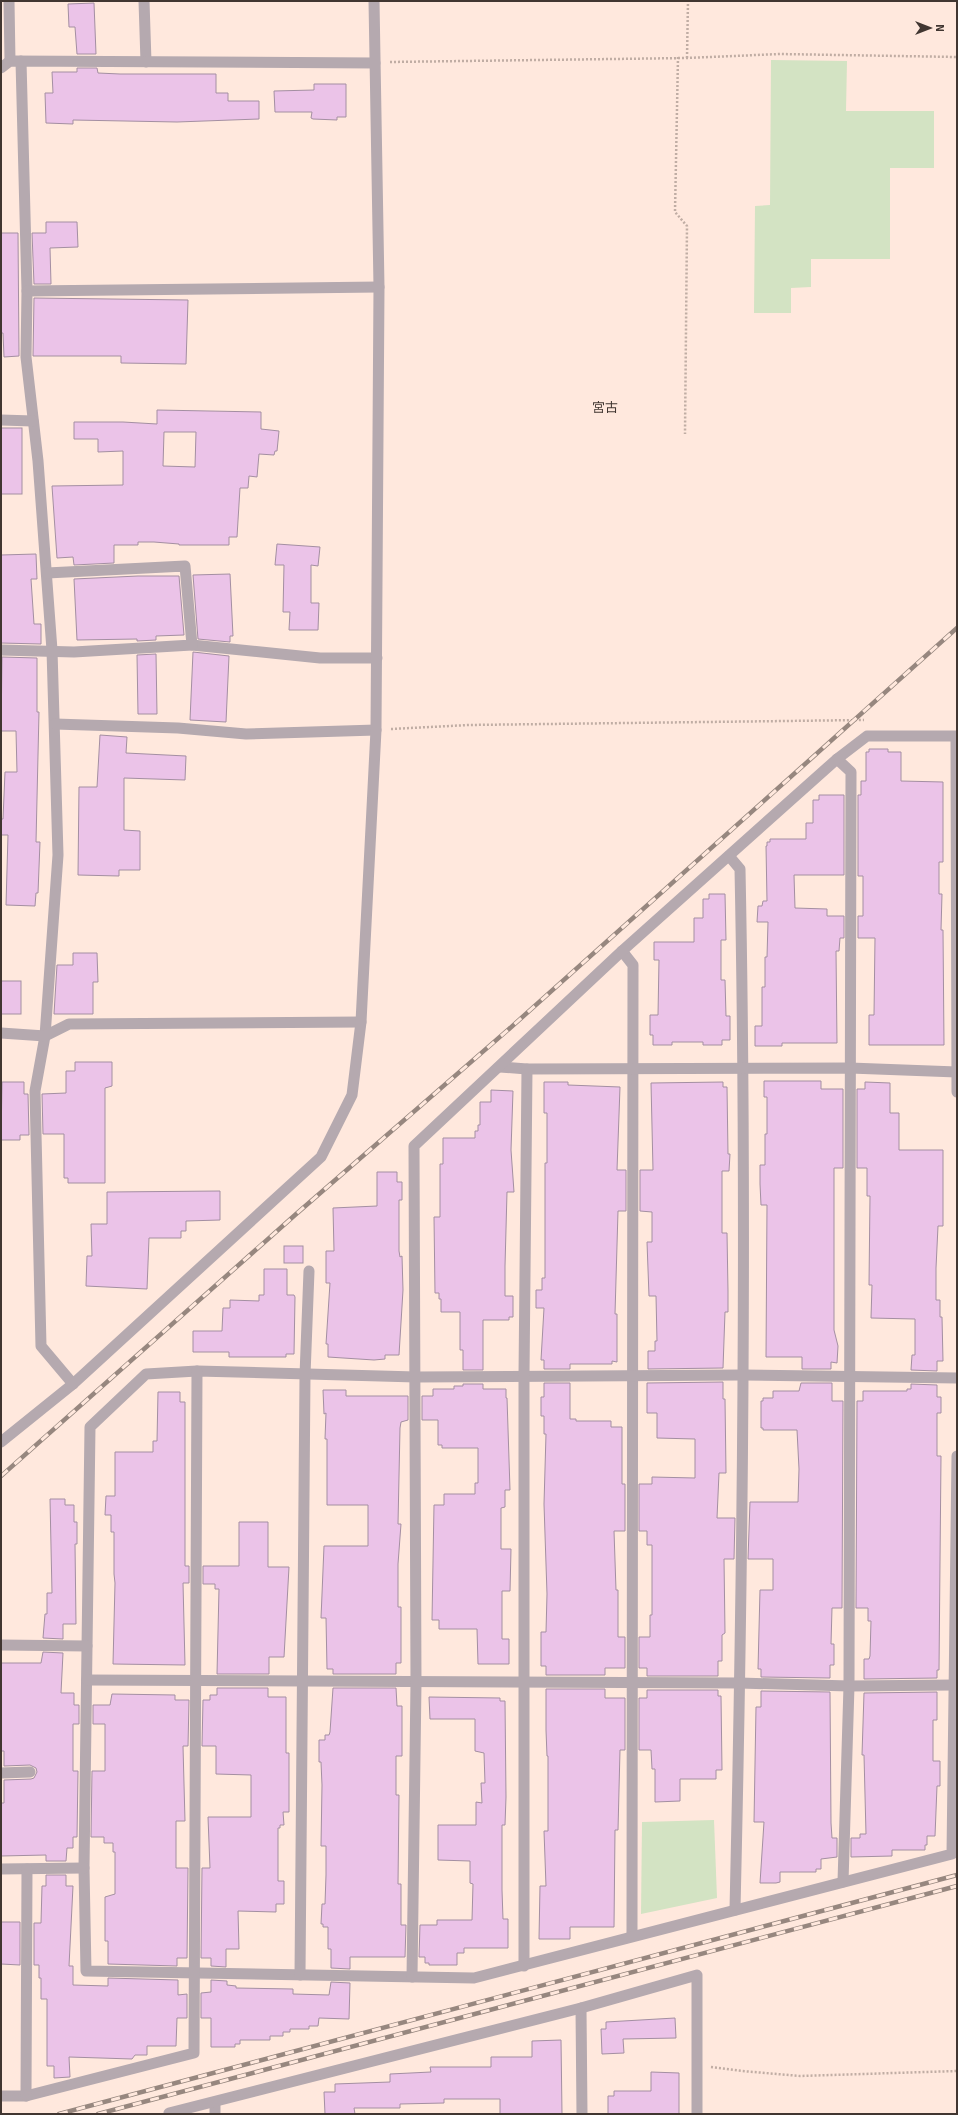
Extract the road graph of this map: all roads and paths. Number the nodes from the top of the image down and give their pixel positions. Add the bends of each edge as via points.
1 (9, 1) edge
2 (144, 1) edge
3 (374, 1) edge
4 (688, 1) edge
5 (678, 57) junction
6 (957, 57) edge
7 (687, 58) junction
8 (21, 61) junction
9 (146, 62) junction
10 (375, 63) junction
11 (5, 64) edge
12 (379, 287) junction
13 (26, 291) junction
14 (1, 420) edge
15 (33, 420) junction
16 (685, 434) dead end
17 (46, 573) junction
18 (192, 646) junction
19 (1, 650) edge
20 (52, 650) junction
21 (377, 658) junction
22 (870, 720) dead end
23 (55, 724) junction
24 (376, 730) junction
25 (837, 759) junction
26 (729, 856) junction
27 (622, 951) junction
28 (361, 1022) junction
29 (1, 1033) edge
30 (45, 1036) junction
31 (500, 1067) junction
32 (634, 1068) junction
33 (850, 1068) junction
34 (527, 1069) junction
35 (744, 1069) junction
36 (957, 1072) edge
37 (957, 1092) edge
38 (309, 1271) dead end
39 (197, 1372) junction
40 (305, 1375) junction
41 (743, 1375) junction
42 (416, 1376) junction
43 (524, 1376) junction
44 (634, 1376) junction
45 (851, 1376) junction
46 (957, 1378) edge
47 (73, 1384) junction
48 (1, 1442) edge
49 (957, 1456) edge
50 (1, 1645) edge
51 (88, 1646) junction
52 (195, 1679) junction
53 (303, 1679) junction
54 (87, 1680) junction
55 (416, 1682) junction
56 (524, 1682) junction
57 (631, 1683) junction
58 (740, 1683) junction
59 (954, 1685) junction
60 (849, 1686) junction
61 (30, 1772) dead end
62 (1, 1773) edge
63 (84, 1868) junction
64 (1, 1869) edge
65 (27, 1869) junction
66 (843, 1882) junction
67 (735, 1910) junction
68 (632, 1936) junction
69 (524, 1966) junction
70 (194, 1974) junction
71 (300, 1975) junction
72 (412, 1977) junction
73 (581, 2008) junction
74 (697, 2066) junction
75 (957, 2071) edge
76 (1, 2096) edge
77 (26, 2096) junction
78 (215, 2108) edge
79 (169, 2114) edge
80 (582, 2114) edge
81 (697, 2114) edge

1 - 11 street
2 - 9 street
3 - 10 street
4 - 7 path
5 - 7 path
5 - 10 path
5 - 16 path via 676,212 687,226
6 - 7 path via 780,54
8 - 9 street
8 - 11 street
8 - 13 street
9 - 10 street
10 - 12 street
12 - 13 street
12 - 21 street
13 - 15 street via 26,358
14 - 15 street
15 - 17 street
17 - 18 street via 185,566
17 - 20 street
18 - 20 street via 74,652
18 - 21 street via 320,658
19 - 20 street
20 - 23 street
21 - 24 street
22 - 24 path via 469,725
23 - 24 street via 178,728 246,734
23 - 30 street via 58,855
24 - 28 street
25 - 26 street
25 - 33 street via 851,772
25 - 36 street via 867,736 956,736
26 - 27 street
26 - 35 street via 740,869
27 - 31 street
27 - 32 street via 633,965
28 - 30 street via 68,1024
28 - 47 street via 352,1096 320,1157
29 - 30 street
30 - 47 street via 35,1091 41,1346
31 - 34 street
31 - 42 street via 414,1146
32 - 34 street
32 - 35 street
32 - 44 street
33 - 35 street
33 - 36 street
33 - 45 street
34 - 43 street
35 - 41 street
36 - 37 street
38 - 40 street
39 - 40 street
39 - 51 street via 146,1374 90,1427
39 - 52 street
40 - 42 street
40 - 53 street
41 - 44 street
41 - 45 street
41 - 58 street
42 - 43 street
42 - 55 street
43 - 44 street
43 - 56 street
44 - 57 street
45 - 46 street
45 - 60 street
47 - 48 street
49 - 59 street
50 - 51 street
51 - 54 street
52 - 53 street
52 - 54 street
52 - 70 street
53 - 55 street
53 - 71 street
54 - 63 street
55 - 56 street
55 - 72 street
56 - 57 street
56 - 69 street
57 - 58 street
57 - 68 street
58 - 60 street
58 - 67 street
59 - 60 street
59 - 66 street via 952,1854
60 - 66 street
61 - 62 street
63 - 65 street
63 - 70 street via 86,1970
64 - 65 street
65 - 77 street
66 - 67 street
67 - 68 street
68 - 69 street
69 - 72 street via 474,1978
70 - 71 street
70 - 77 street via 194,2053
71 - 72 street
73 - 74 street via 698,1975
73 - 78 street
73 - 80 street
74 - 75 path via 800,2076
74 - 81 street
76 - 77 street
78 - 79 street

